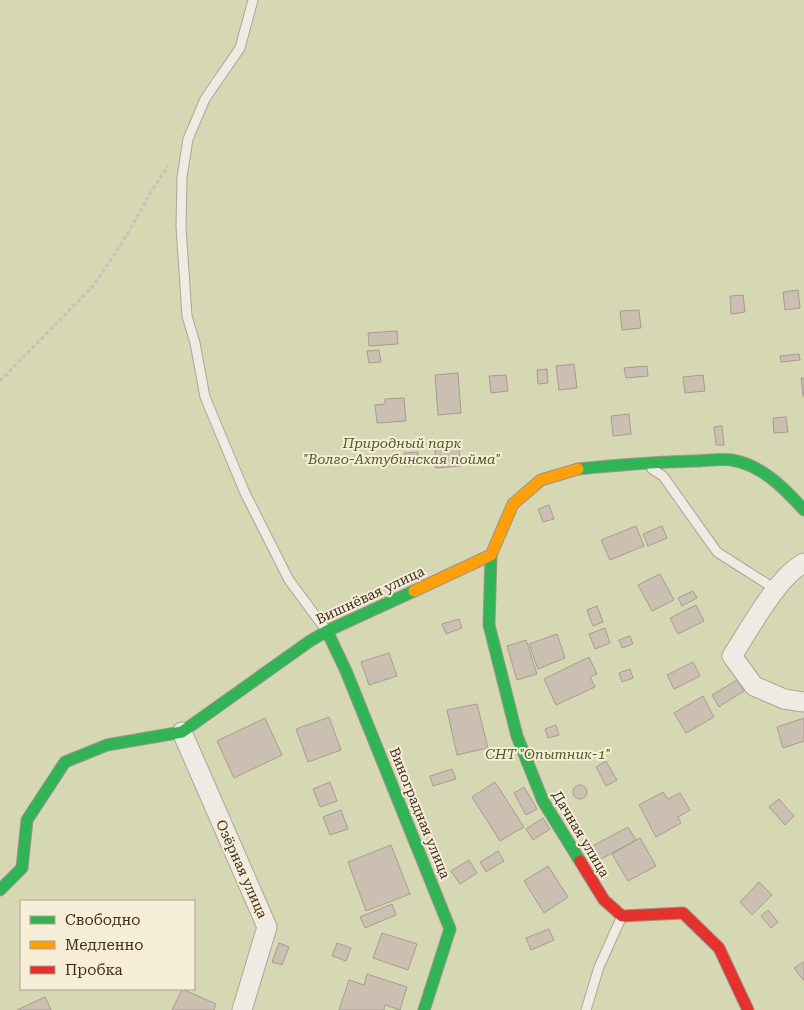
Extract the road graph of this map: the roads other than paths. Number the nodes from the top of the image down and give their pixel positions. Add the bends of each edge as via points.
1 (253, 0) edge
2 (644, 462) junction
3 (804, 510) edge
4 (492, 555) junction
5 (804, 562) edge
6 (775, 589) junction
7 (326, 632) junction
8 (804, 702) edge
9 (182, 732) junction
10 (0, 890) edge
11 (622, 916) junction
12 (242, 1010) edge
13 (424, 1010) edge
14 (586, 1010) edge
15 (748, 1010) edge

1 - 7 lane via 240,48 205,99 188,139 182,177 181,227 187,316 196,343 205,396 245,493 289,580
2 - 3 street via 732,460 767,476 786,490
2 - 4 street via 574,470 541,480 513,504
2 - 6 lane via 663,476 717,552
4 - 7 street, Вишнёвая улица
4 - 11 street, Дачная улица via 489,625 518,736 543,801 604,900
5 - 6 street
6 - 8 street via 732,656 754,686 784,699
7 - 9 street, Вишнёвая улица
7 - 13 street, Виноградная улица via 346,671 450,929
9 - 10 street, Вишнёвая улица via 107,745 65,762 27,820 22,868
9 - 12 street, Озёрная улица via 268,927
11 - 14 lane via 599,966
11 - 15 street via 683,913 719,948

